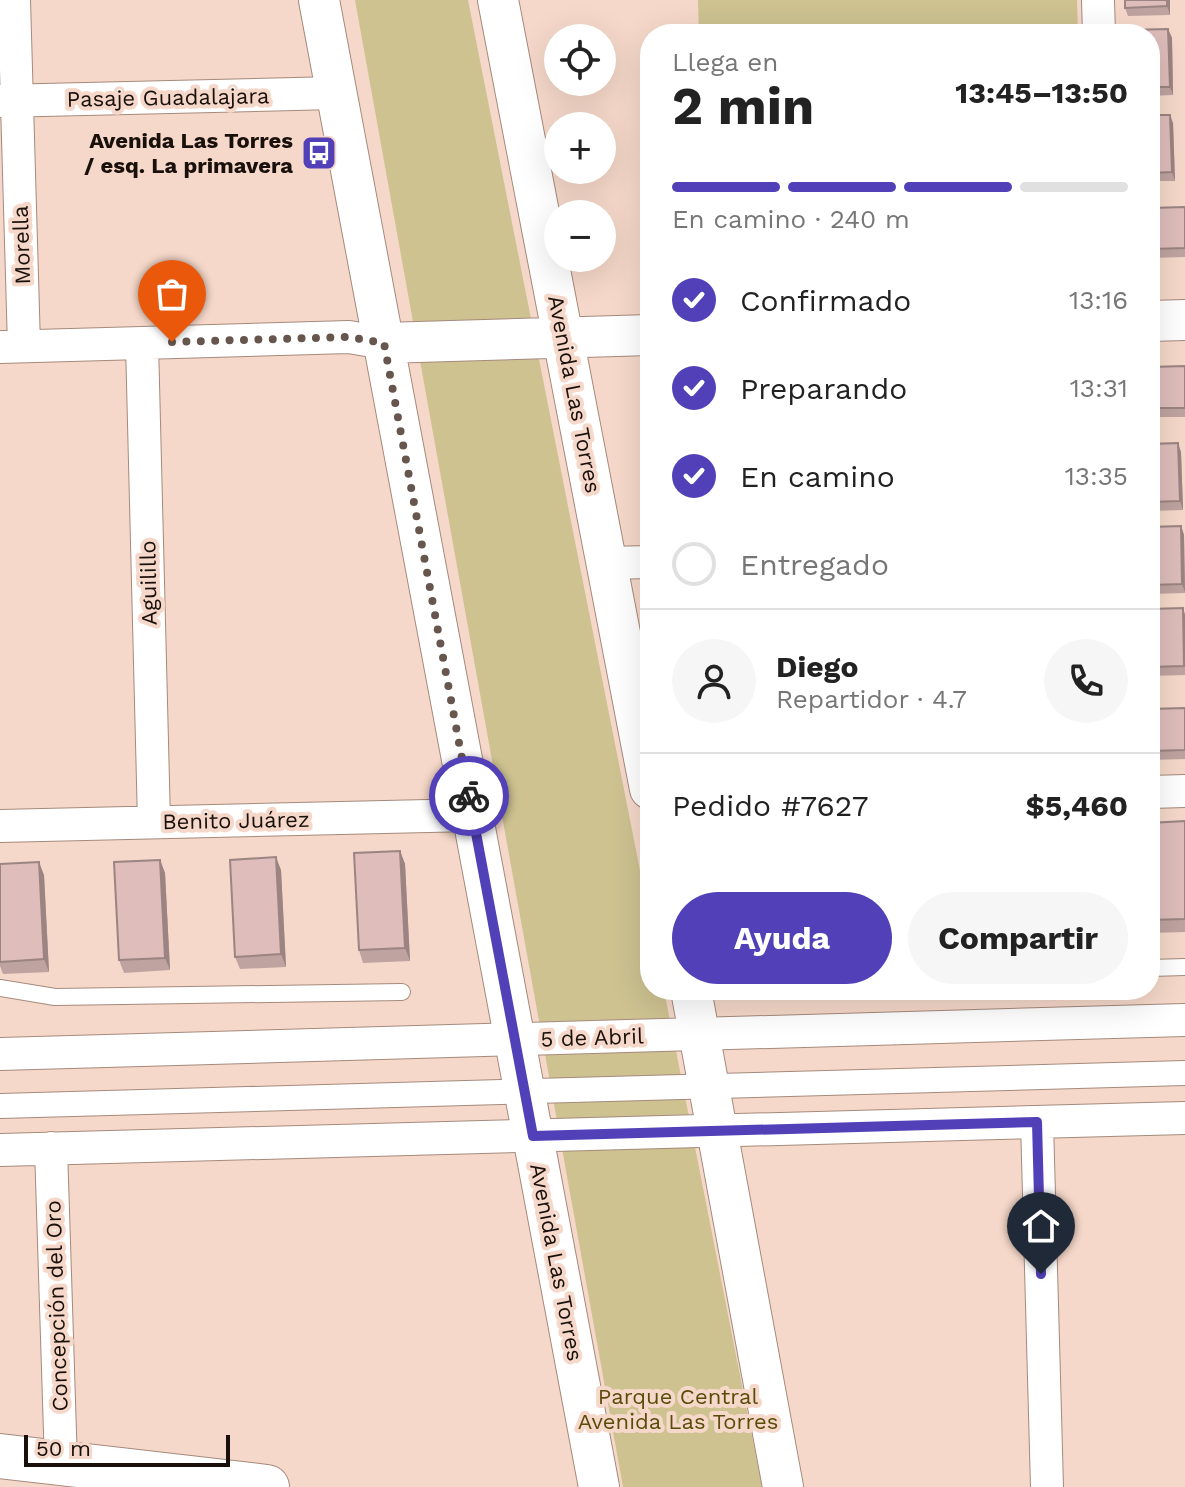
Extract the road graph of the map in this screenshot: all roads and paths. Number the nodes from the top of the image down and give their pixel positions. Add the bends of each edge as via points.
1 (14, 0) edge
2 (319, 0) edge
3 (498, 0) edge
4 (1098, 0) edge
5 (1099, 24) edge
6 (336, 93) junction
7 (8, 101) edge
8 (1185, 320) edge
9 (1160, 321) edge
10 (640, 335) edge
11 (564, 337) junction
12 (142, 343) junction
13 (384, 343) junction
14 (12, 347) edge
15 (640, 562) edge
16 (607, 563) junction
17 (640, 736) edge
18 (1185, 791) edge
19 (1160, 792) edge
20 (472, 815) junction
21 (154, 822) junction
22 (0, 826) edge
23 (1185, 967) edge
24 (1160, 968) edge
25 (0, 988) edge
26 (402, 992) dead end
27 (693, 1000) edge
28 (1185, 1020) edge
29 (699, 1033) junction
30 (515, 1039) junction
31 (0, 1054) edge
32 (1185, 1073) edge
33 (708, 1086) junction
34 (525, 1093) junction
35 (0, 1106) edge
36 (1185, 1118) edge
37 (1037, 1122) junction
38 (715, 1132) junction
39 (533, 1136) junction
40 (51, 1148) junction
41 (0, 1150) edge
42 (0, 1456) edge
43 (61, 1464) junction
44 (267, 1487) edge
45 (599, 1487) edge
46 (783, 1487) edge
47 (1047, 1487) edge

1 - 7 street, Morella
2 - 6 street, Avenida Las Torres
3 - 11 street, Avenida Las Torres
4 - 5 street
6 - 7 street, Pasaje Guadalajara
6 - 13 street, Avenida Las Torres
7 - 14 street, Morella
8 - 9 street
10 - 11 street
11 - 13 street
11 - 16 street, Avenida Las Torres
12 - 13 street via 349,337
12 - 14 street
12 - 21 street, Aguilillo
13 - 20 street, Avenida Las Torres
15 - 16 street
16 - 17 street, Avenida Las Torres
18 - 19 street
20 - 21 street, Benito Juárez
20 - 30 street, Avenida Las Torres
21 - 22 street, Benito Juárez
23 - 24 lane
25 - 26 lane via 55,997
27 - 29 street
28 - 29 street, 5 de Abril
29 - 30 street, 5 de Abril
29 - 33 street
30 - 31 street, 5 de Abril
30 - 34 street, Avenida Las Torres
32 - 33 street
33 - 34 street
33 - 38 street
34 - 35 street
34 - 39 street, Avenida Las Torres
36 - 37 street
37 - 38 street
37 - 47 street
38 - 39 street
38 - 46 street
39 - 40 street
39 - 45 street, Avenida Las Torres
40 - 41 street
40 - 43 street, Concepción del Oro
42 - 43 main road
43 - 44 main road

